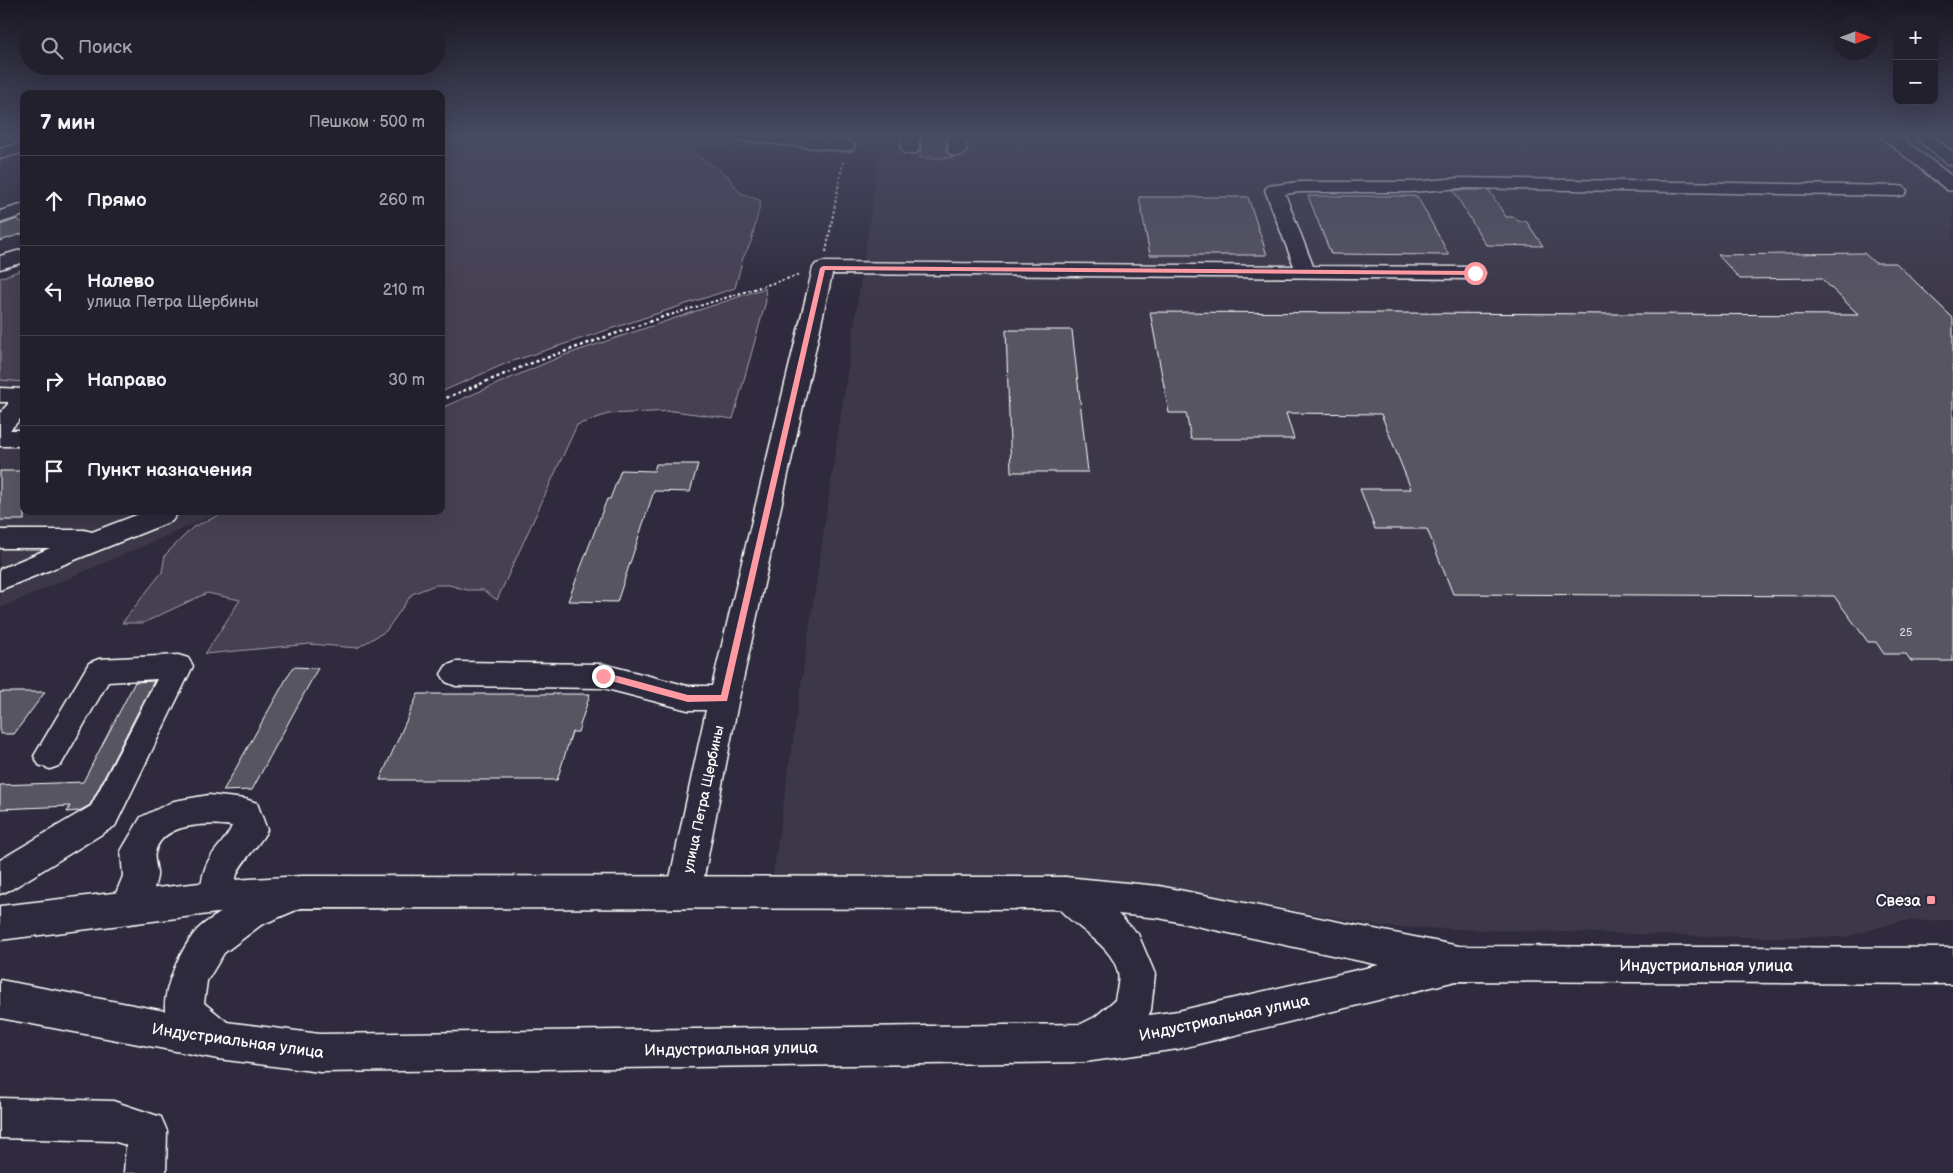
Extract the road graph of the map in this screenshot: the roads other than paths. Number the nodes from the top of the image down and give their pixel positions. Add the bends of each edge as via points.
1 (1274, 191) edge
2 (1884, 191) edge
3 (1898, 191) dead end
4 (20, 210) edge
5 (0, 217) edge
6 (20, 256) edge
7 (0, 263) edge
8 (1306, 272) junction
9 (1475, 273) dead end
10 (0, 395) edge
11 (0, 427) edge
12 (0, 438) edge
13 (20, 438) edge
14 (163, 515) edge
15 (101, 538) junction
16 (0, 539) edge
17 (0, 580) edge
18 (456, 674) dead end
19 (724, 698) junction
20 (50, 756) dead end
21 (0, 878) edge
22 (302, 892) junction
23 (684, 892) junction
24 (1065, 893) junction
25 (217, 898) junction
26 (128, 908) junction
27 (0, 923) edge
28 (1459, 964) junction
29 (1953, 966) edge
30 (0, 999) edge
31 (218, 1040) junction
32 (1085, 1043) junction
33 (0, 1118) edge
34 (145, 1173) edge

1 - 8 main road
2 - 3 main road
4 - 5 main road
6 - 7 main road
8 - 9 main road
8 - 19 main road, улица Петра Щербины via 823,268
10 - 11 main road via 19,395 20,405
12 - 13 main road
14 - 15 main road
15 - 16 main road
15 - 17 main road via 58,566
18 - 19 main road via 603,676 688,698
19 - 23 main road, улица Петра Щербины
20 - 21 main road via 99,671 178,666 103,816
22 - 23 main road, Индустриальная улица
22 - 25 main road, Индустриальная улица
22 - 31 main road via 249,913 211,940 189,976 184,1011
23 - 24 main road, Индустриальная улица
24 - 28 main road, Индустриальная улица via 1159,902
24 - 32 main road via 1125,946 1137,974 1132,1010 1108,1030
25 - 26 main road, Индустриальная улица
25 - 26 main road via 221,868 250,830 245,813 209,809 174,815 153,827 138,851 140,876
26 - 27 main road, Индустриальная улица
28 - 29 main road, Индустриальная улица
28 - 32 main road, Индустриальная улица via 1178,1030
30 - 31 main road, Индустриальная улица
31 - 32 main road, Индустриальная улица via 320,1053
33 - 34 main road via 113,1121 147,1131

